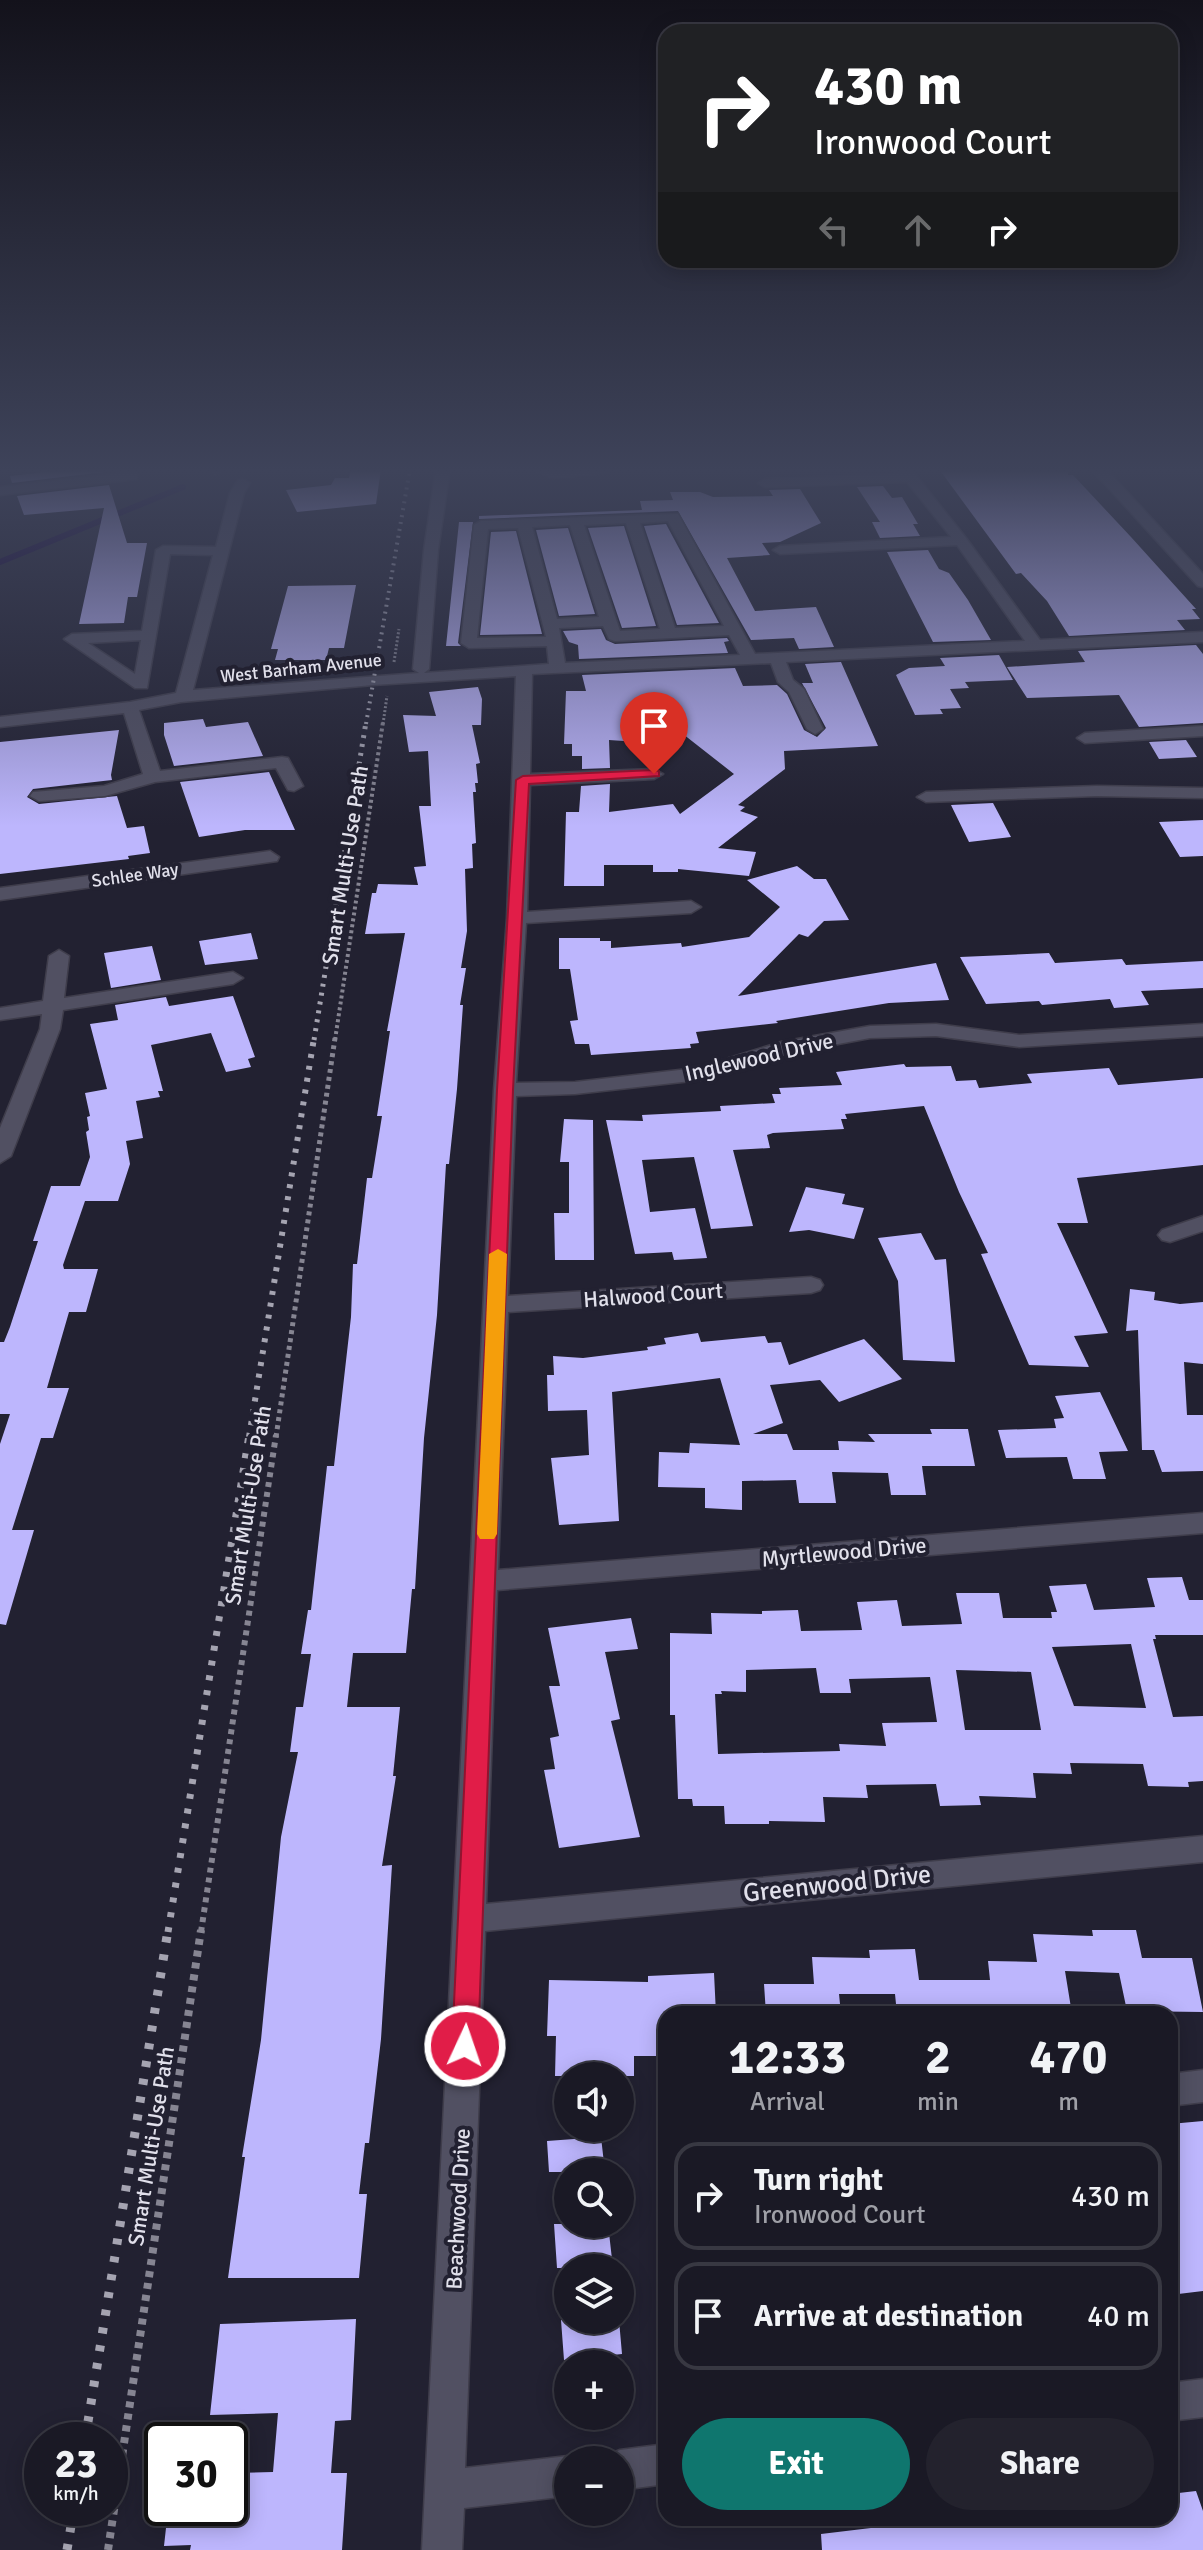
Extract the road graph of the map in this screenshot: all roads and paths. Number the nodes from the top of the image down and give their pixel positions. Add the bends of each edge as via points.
1 (157, 588) edge
2 (213, 588) edge
3 (427, 588) edge
4 (475, 588) edge
5 (541, 588) edge
6 (597, 588) edge
7 (654, 588) edge
8 (711, 588) edge
9 (995, 588) edge
10 (400, 621) dead end
11 (608, 621) junction
12 (550, 624) junction
13 (734, 630) junction
14 (669, 633) junction
15 (149, 635) junction
16 (1203, 637) edge
17 (554, 641) junction
18 (1035, 644) junction
19 (777, 658) junction
20 (750, 659) junction
21 (558, 668) junction
22 (524, 670) junction
23 (422, 673) junction
24 (394, 675) junction
25 (183, 698) junction
26 (130, 707) junction
27 (0, 722) edge
28 (815, 729) dead end
29 (1203, 731) edge
30 (1085, 738) dead end
31 (654, 774) dead end
32 (153, 777) junction
33 (523, 780) junction
34 (294, 786) dead end
35 (1203, 793) edge
36 (39, 796) dead end
37 (926, 797) dead end
38 (270, 857) dead end
39 (0, 894) edge
40 (691, 907) dead end
41 (517, 918) junction
42 (59, 956) dead end
43 (233, 978) dead end
44 (53, 1006) junction
45 (0, 1014) edge
46 (1203, 1030) edge
47 (505, 1090) junction
48 (0, 1156) edge
49 (1203, 1223) edge
50 (1170, 1235) dead end
51 (811, 1285) dead end
52 (496, 1305) junction
53 (1203, 1523) edge
54 (485, 1581) junction
55 (1203, 1849) edge
56 (470, 1919) junction
57 (1203, 2086) edge
58 (1178, 2089) edge
59 (1203, 2398) edge
60 (1178, 2401) edge
61 (658, 2465) edge
62 (634, 2468) edge
63 (554, 2478) edge
64 (445, 2490) junction
65 (108, 2550) edge
66 (442, 2550) edge

1 - 15 street
2 - 25 street
3 - 23 street
4 - 17 street via 469,643
5 - 12 street
6 - 11 street
7 - 14 street
8 - 13 street
9 - 18 street
10 - 24 path, Smart Multi-Use Path
11 - 12 street
11 - 14 street via 615,636
12 - 17 street
13 - 14 street
13 - 20 street
15 - 15 street via 141,685 72,639 88,638
16 - 18 street, West Barham Avenue
17 - 21 street
18 - 19 street, West Barham Avenue
19 - 20 street, West Barham Avenue
19 - 28 street
20 - 21 street, West Barham Avenue
21 - 22 street, West Barham Avenue
22 - 23 street, West Barham Avenue via 497,675
22 - 33 street, Beachwood Drive
23 - 24 street, West Barham Avenue
24 - 25 street, West Barham Avenue
24 - 65 path, Smart Multi-Use Path via 386,691
25 - 26 street, West Barham Avenue
26 - 27 street, West Barham Avenue
26 - 32 street
29 - 30 street
31 - 33 street
32 - 34 street via 282,762
32 - 36 street via 105,791
33 - 41 street, Beachwood Drive
35 - 37 street
38 - 39 street, Schlee Way
40 - 41 street
41 - 47 street, Beachwood Drive
42 - 44 street
43 - 44 street
44 - 45 street
44 - 48 street via 50,1029
46 - 47 street, Inglewood Drive via 1019,1041 936,1030 870,1032 781,1048 700,1074
47 - 52 street, Beachwood Drive
49 - 50 street
51 - 52 street, Halwood Court
52 - 54 street, Beachwood Drive
53 - 54 street, Myrtlewood Drive
54 - 56 street, Beachwood Drive
55 - 56 street, Greenwood Drive
56 - 64 street, Beachwood Drive
57 - 58 street
59 - 60 street
61 - 62 street
63 - 64 street
64 - 66 street, Beachwood Drive

